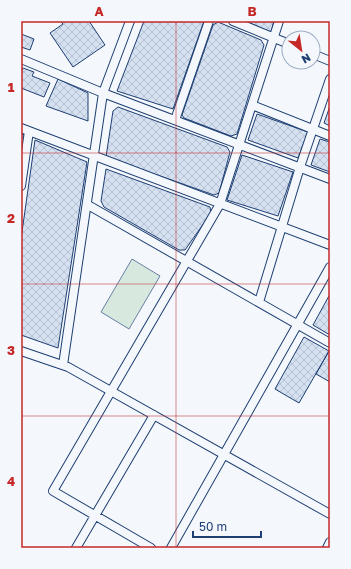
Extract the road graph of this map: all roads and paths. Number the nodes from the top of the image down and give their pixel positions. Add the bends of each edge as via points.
1 (130, 21) edge
2 (209, 21) edge
3 (233, 21) edge
4 (279, 21) edge
5 (274, 37) junction
6 (281, 40) edge
7 (21, 58) edge
8 (330, 79) edge
9 (103, 93) junction
10 (252, 104) junction
11 (175, 120) junction
12 (313, 129) junction
13 (25, 130) edge
14 (330, 136) edge
15 (239, 144) junction
16 (94, 157) junction
17 (300, 167) junction
18 (330, 179) edge
19 (21, 186) edge
20 (220, 204) junction
21 (88, 205) junction
22 (282, 226) junction
23 (330, 245) edge
24 (186, 261) junction
25 (330, 267) edge
26 (259, 302) junction
27 (299, 325) junction
28 (330, 343) edge
29 (21, 351) edge
30 (63, 366) junction
31 (111, 391) junction
32 (154, 415) junction
33 (224, 454) junction
34 (330, 514) edge
35 (95, 515) junction
36 (330, 542) edge
37 (76, 548) edge
38 (151, 548) edge
39 (171, 548) edge
40 (327, 548) edge

1 - 9 street
2 - 11 street
3 - 5 street
4 - 5 street
5 - 6 street
5 - 10 street
7 - 9 street
8 - 12 street
9 - 11 street
9 - 16 street
10 - 12 street
10 - 15 street
11 - 15 street
12 - 14 street
12 - 17 street
13 - 16 street
13 - 19 street
15 - 17 street
15 - 20 street
16 - 20 street
16 - 21 street
17 - 18 street
17 - 22 street
20 - 22 street
20 - 24 street
21 - 24 street
21 - 30 street
22 - 23 street
22 - 26 street
24 - 26 street
24 - 31 street
25 - 27 street
26 - 27 street
27 - 28 street
27 - 33 street
29 - 30 street
30 - 31 street
31 - 32 street
31 - 35 street via 53,491
32 - 33 street
32 - 35 street
33 - 34 street
33 - 39 street
35 - 37 street
35 - 38 street
36 - 40 street

